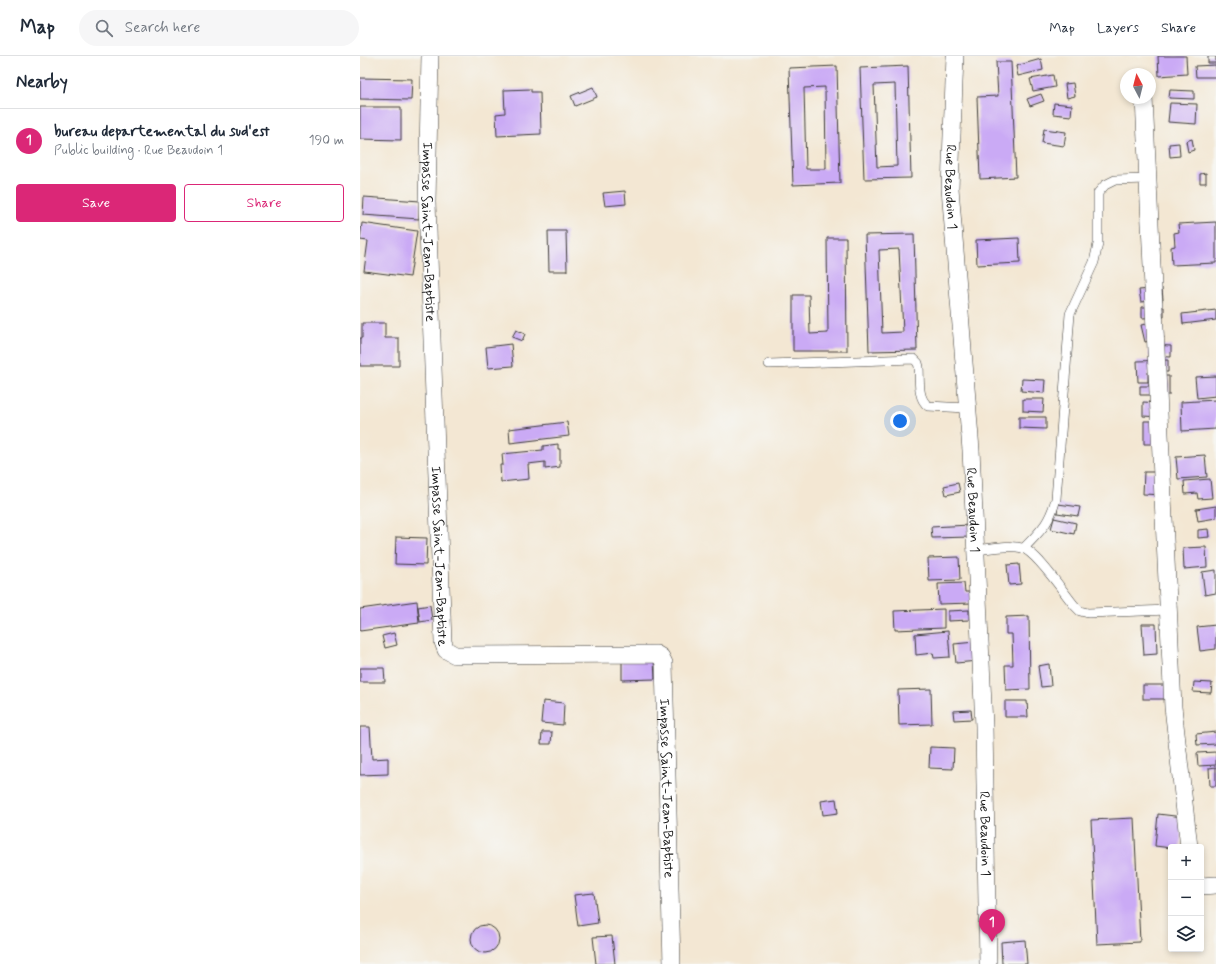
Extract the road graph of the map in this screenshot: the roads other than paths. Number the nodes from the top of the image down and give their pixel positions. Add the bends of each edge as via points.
1 (430, 56) edge
2 (955, 56) edge
3 (1144, 104) edge
4 (1148, 179) junction
5 (768, 364) dead end
6 (967, 408) junction
7 (1024, 548) junction
8 (976, 550) junction
9 (1169, 610) junction
10 (1189, 844) edge
11 (1216, 885) edge
12 (1204, 886) edge
13 (672, 964) edge
14 (988, 964) edge

1 - 13 street, Impasse Saint-Jean-Baptiste via 427,202 443,642 446,650 455,655 656,654 661,657 664,663
2 - 6 street, Rue Beaudoin 1 via 950,188
3 - 4 street
4 - 7 lane via 1115,180 1105,184 1098,193 1098,244 1094,262 1070,314 1056,499 1045,526
4 - 9 street
5 - 6 lane via 914,359 920,367 923,403 928,406
6 - 8 street, Rue Beaudoin 1
7 - 8 lane
7 - 9 lane via 1035,556 1080,611 1088,613
8 - 14 street, Rue Beaudoin 1 via 984,726
9 - 10 street via 1173,707
11 - 12 street

